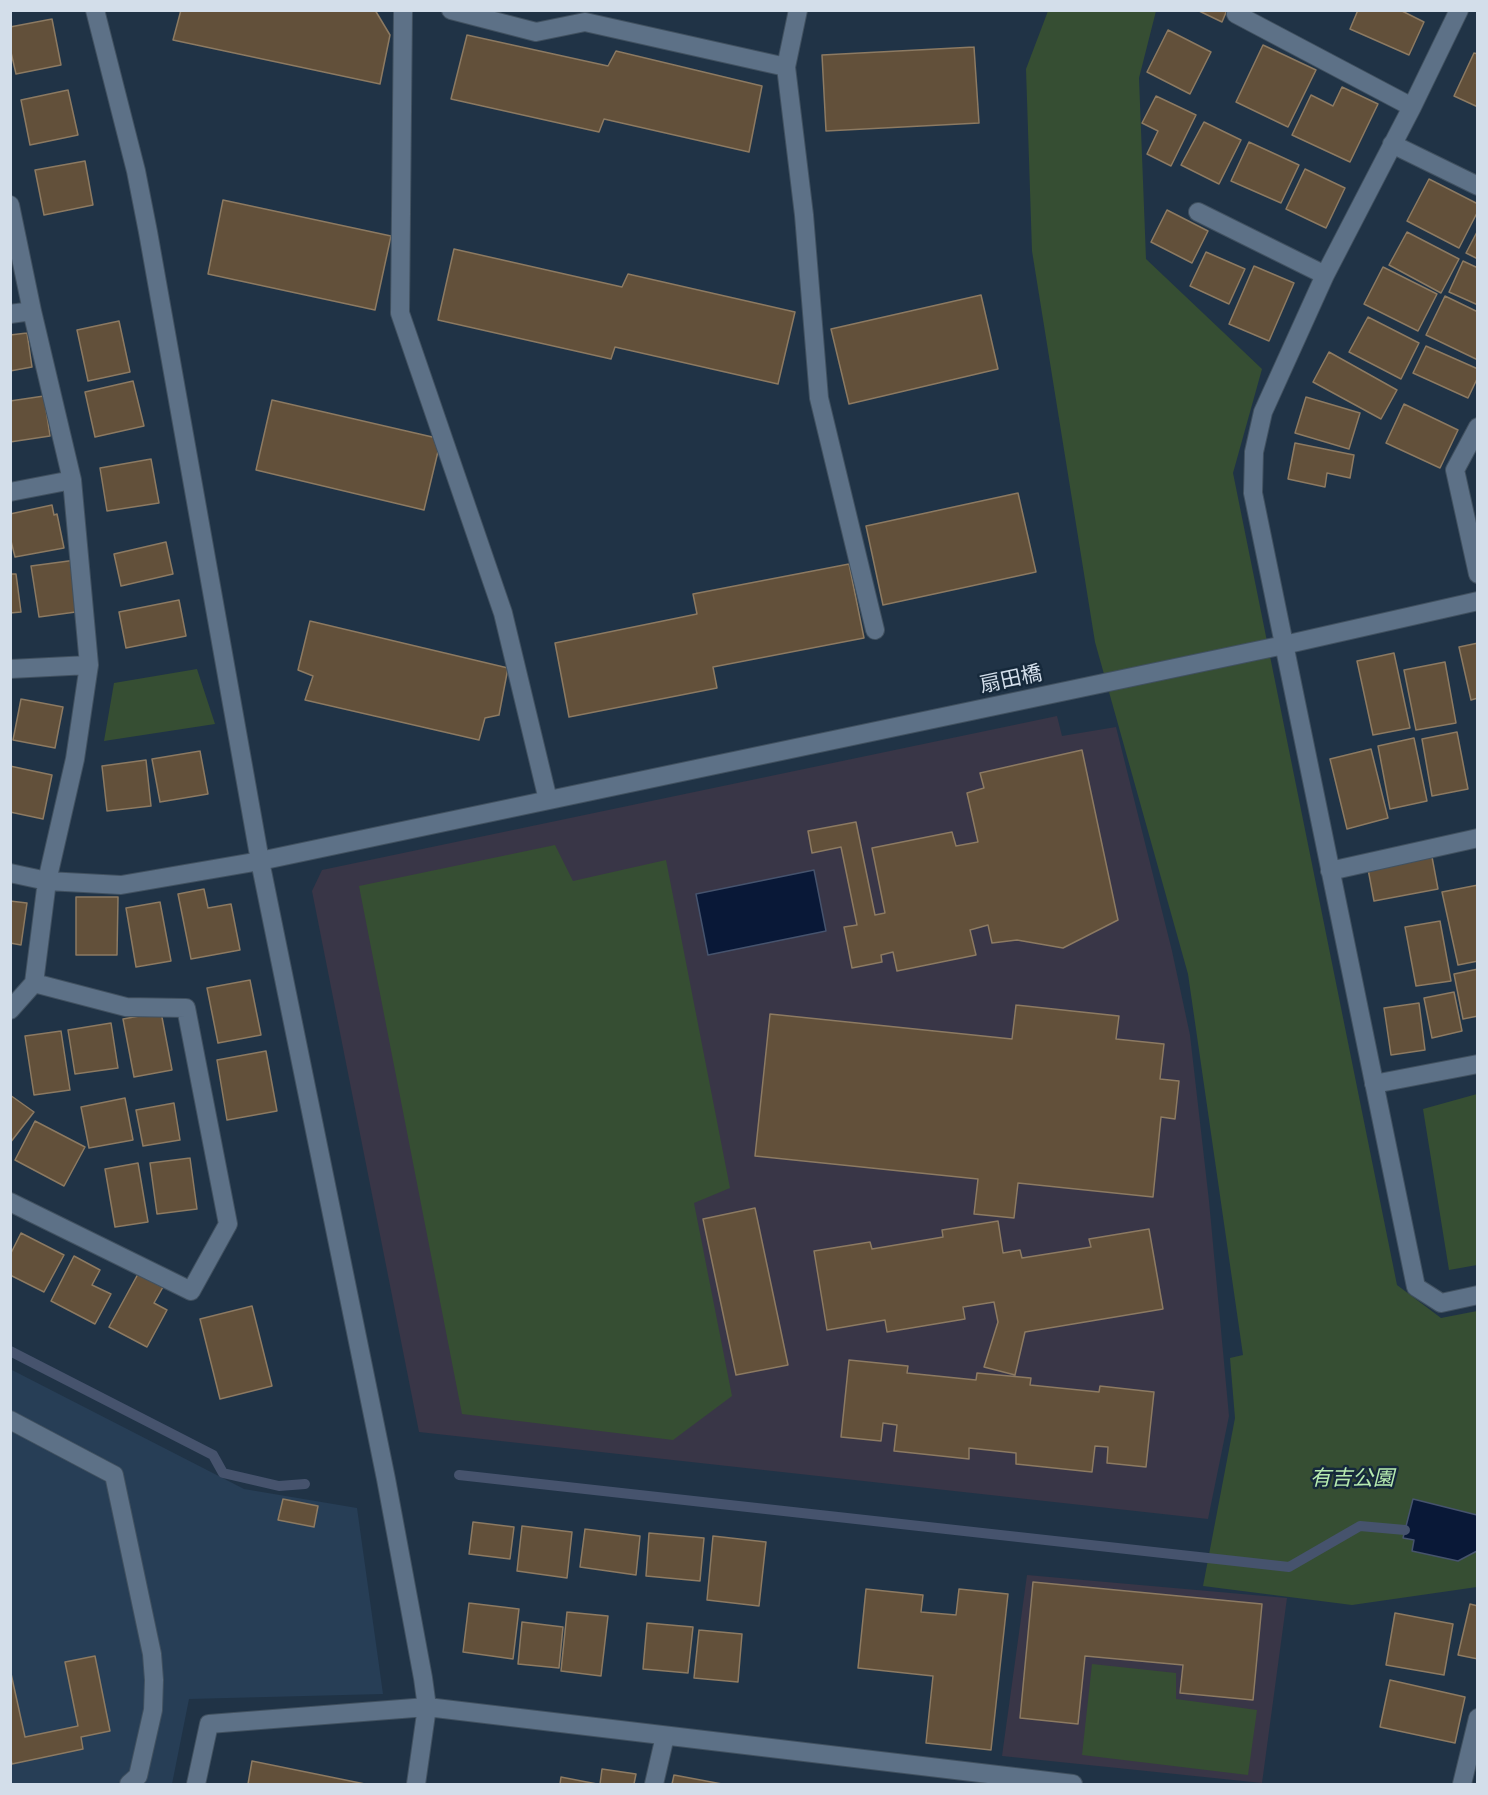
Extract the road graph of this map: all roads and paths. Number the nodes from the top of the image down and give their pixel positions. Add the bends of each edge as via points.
1 (95, 10) edge
2 (403, 10) edge
3 (451, 10) edge
4 (798, 10) edge
5 (1459, 10) edge
6 (1236, 14) dead end
7 (786, 67) junction
8 (1412, 107) junction
9 (1392, 144) junction
10 (1478, 186) edge
11 (10, 205) edge
12 (1198, 213) dead end
13 (1324, 275) junction
14 (32, 311) junction
15 (10, 314) edge
16 (1478, 427) edge
17 (72, 480) junction
18 (10, 492) edge
19 (1478, 574) edge
20 (1478, 601) edge
21 (875, 630) dead end
22 (1284, 645) junction
23 (89, 665) junction
24 (10, 669) edge
25 (548, 800) junction
26 (1478, 838) edge
27 (260, 861) junction
28 (1330, 871) junction
29 (10, 873) edge
30 (47, 881) junction
31 (34, 983) junction
32 (10, 1010) edge
33 (1478, 1064) edge
34 (1374, 1084) junction
35 (10, 1202) edge
36 (1478, 1295) edge
37 (10, 1420) edge
38 (427, 1707) junction
39 (1478, 1718) edge
40 (665, 1736) junction
41 (129, 1785) edge
42 (196, 1785) edge
43 (416, 1785) edge
44 (654, 1785) edge
45 (1073, 1785) edge
46 (1462, 1785) edge

1 - 27 street via 146,222
2 - 25 street via 400,313 503,614
3 - 7 street via 536,32 585,22
4 - 7 street
5 - 8 street
6 - 8 street
7 - 21 street via 804,215 819,398
8 - 9 street
9 - 10 street
9 - 13 street
11 - 14 street
12 - 13 street
13 - 22 street via 1263,412 1254,452 1253,493
14 - 15 street
14 - 17 street
16 - 19 street via 1455,470
17 - 18 street
17 - 23 street
20 - 22 street, 扇田橋
22 - 25 street, 扇田橋
22 - 28 street
23 - 24 street
23 - 30 street via 75,759
25 - 27 street, 扇田橋
26 - 28 street
27 - 30 street, 扇田橋 via 121,885
27 - 38 street via 386,1479
28 - 34 street
29 - 30 street, 扇田橋
30 - 31 street
31 - 32 street
31 - 35 street via 126,1007 186,1008 228,1224 191,1291
33 - 34 street
34 - 36 street via 1416,1287 1441,1303
37 - 41 street via 114,1475 152,1654 154,1680 153,1710 138,1776
38 - 40 street
38 - 42 street via 209,1724
38 - 43 street
39 - 46 street
40 - 44 street
40 - 45 street

